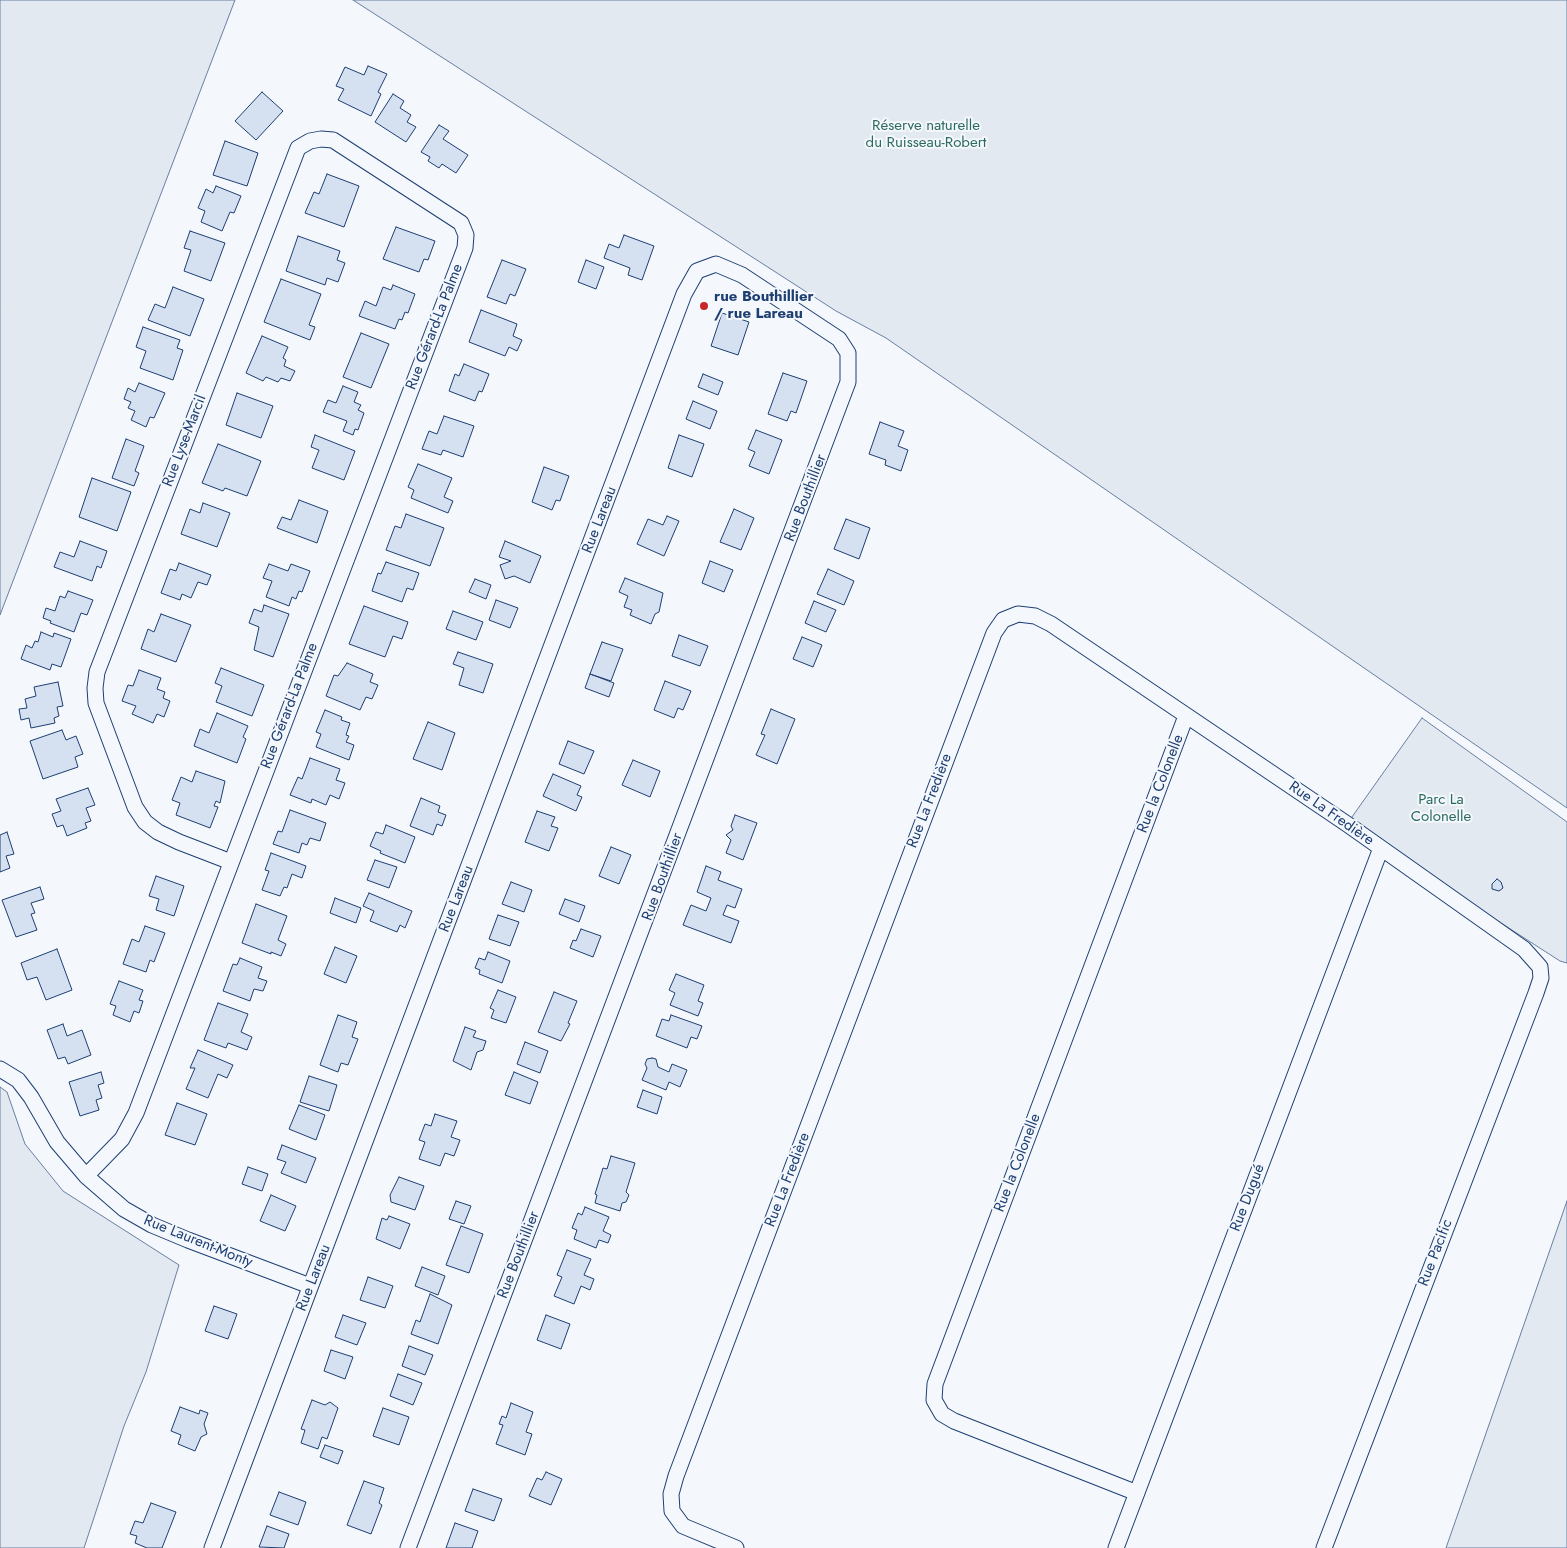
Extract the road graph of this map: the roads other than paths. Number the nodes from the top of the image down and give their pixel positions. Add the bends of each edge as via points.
1 (460, 223) joint
2 (716, 264) joint
3 (1186, 716) junction
4 (1381, 848) junction
5 (231, 862) junction
6 (1534, 958) joint
7 (0, 1069) edge
8 (86, 1176) junction
9 (310, 1286) junction
10 (1137, 1493) junction
11 (212, 1548) edge
12 (408, 1548) edge
13 (736, 1548) edge
14 (1116, 1548) edge
15 (1324, 1548) edge

1 - 5 street, Rue Gérard-La Palme via 466,235 465,248
1 - 5 street, Rue Lyse-Marcil via 334,140 310,141 298,148 97,672 96,703 134,807 158,832
2 - 9 street, Rue Lareau via 697,271 684,294
2 - 12 street, Rue Bouthillier via 742,275 839,339 848,353 848,382
3 - 4 street, Rue La Fredière
3 - 10 street, Rue la Colonelle via 935,1384 934,1400 942,1414 954,1421
3 - 13 street, Rue La Fredière via 1035,616 1018,614 1003,620 994,632 673,1485 672,1511 683,1526
4 - 6 street, Rue La Fredière
4 - 10 street, Rue Dugué
5 - 8 street, Rue Gérard-La Palme via 136,1113 122,1139
6 - 15 street, Rue Pacific via 1541,972 1536,993
7 - 8 street, Rue Laurent-Monty via 18,1080 58,1142
8 - 9 street, Rue Laurent-Monty via 124,1209 152,1225
9 - 11 street, Rue Lareau
10 - 14 street, Rue Dugué

